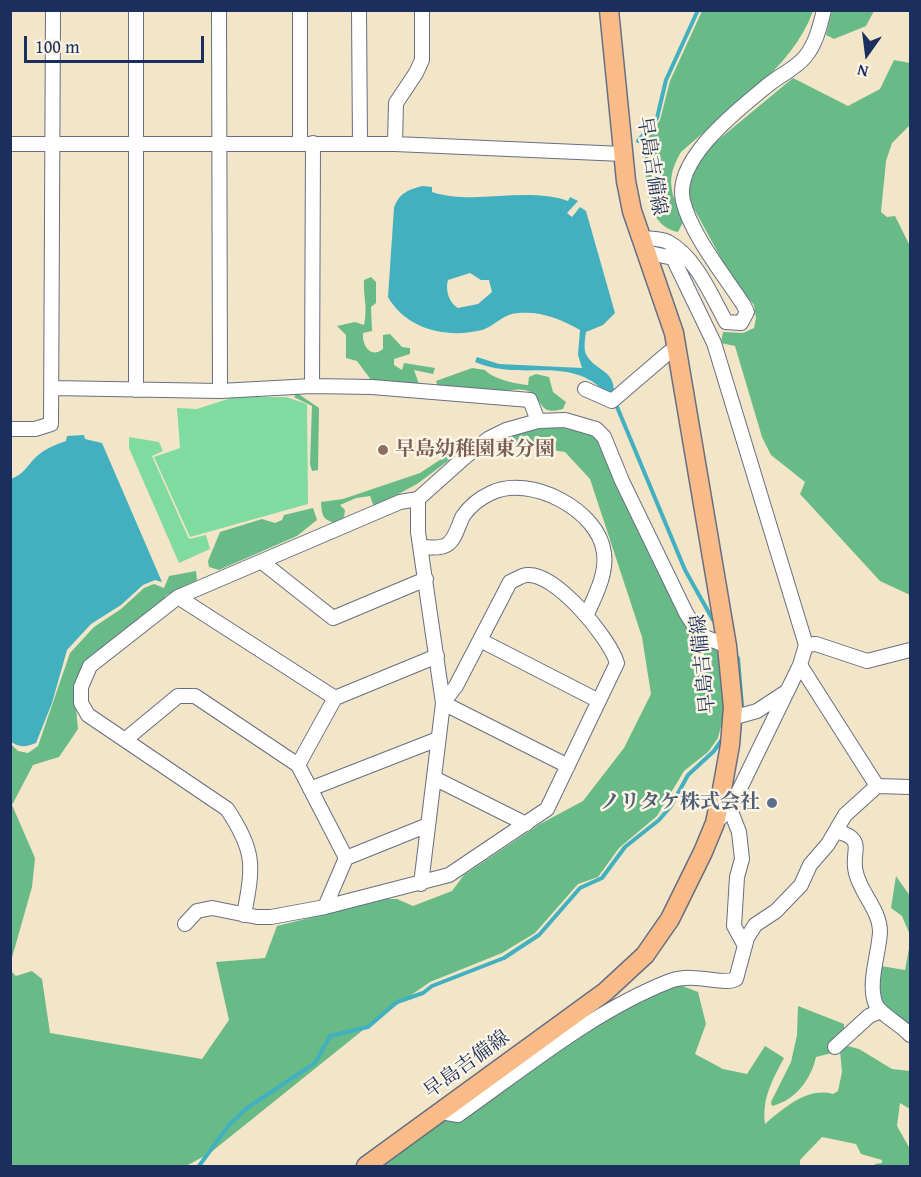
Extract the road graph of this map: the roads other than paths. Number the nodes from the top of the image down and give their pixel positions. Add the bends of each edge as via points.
1 (53, 10) edge
2 (136, 10) edge
3 (219, 10) edge
4 (300, 10) edge
5 (359, 10) edge
6 (422, 10) edge
7 (609, 10) edge
8 (824, 10) edge
9 (218, 143) junction
10 (307, 143) junction
11 (10, 144) edge
12 (136, 144) junction
13 (360, 144) junction
14 (396, 144) junction
15 (53, 145) junction
16 (623, 154) junction
17 (643, 245) junction
18 (676, 349) junction
19 (312, 386) junction
20 (52, 388) junction
21 (585, 389) dead end
22 (136, 390) junction
23 (220, 392) junction
24 (538, 421) junction
25 (10, 429) edge
26 (418, 499) junction
27 (421, 547) junction
28 (262, 562) junction
29 (426, 579) junction
30 (178, 597) junction
31 (587, 615) junction
32 (480, 640) junction
33 (806, 645) junction
34 (728, 646) junction
35 (910, 650) edge
36 (437, 656) junction
37 (800, 665) junction
38 (788, 691) junction
39 (335, 698) junction
40 (599, 701) junction
41 (443, 703) junction
42 (732, 718) junction
43 (126, 739) junction
44 (438, 739) junction
45 (298, 765) junction
46 (568, 766) junction
47 (434, 778) junction
48 (877, 786) junction
49 (910, 787) edge
50 (310, 789) junction
51 (730, 809) junction
52 (715, 823) junction
53 (428, 825) junction
54 (526, 825) junction
55 (836, 831) junction
56 (346, 858) junction
57 (421, 884) junction
58 (325, 907) junction
59 (244, 915) junction
60 (185, 924) dead end
61 (745, 946) junction
62 (880, 1011) junction
63 (910, 1035) edge
64 (835, 1047) dead end
65 (441, 1112) junction
66 (366, 1167) edge

1 - 15 street
2 - 12 street
3 - 9 street
4 - 10 street
5 - 13 street
6 - 14 street via 422,60 396,103
7 - 16 main road, 早島吉備線
8 - 17 street via 818,33 805,56 698,149 684,174 681,186 685,210 747,312 741,323 726,322 681,251 666,241
9 - 10 street
9 - 12 street
9 - 23 street
10 - 13 street
10 - 19 street
11 - 15 street
12 - 15 street
12 - 22 street
13 - 14 street
14 - 16 street
15 - 20 street
16 - 17 main road, 早島吉備線 via 632,211
17 - 18 main road, 早島吉備線
17 - 33 street via 673,258 714,343
18 - 21 street via 615,400
18 - 34 main road, 早島吉備線
19 - 23 street
19 - 24 street via 530,400
20 - 22 street
20 - 25 street via 51,424
22 - 23 street
24 - 26 street via 506,429 488,439
24 - 34 street via 580,423 604,437 686,613 700,635
26 - 27 street
26 - 28 street via 400,502
27 - 29 street
27 - 31 street via 443,547 450,542 464,515 476,501 493,491 516,487 539,492 585,517 599,536 603,568
28 - 29 street via 333,618
28 - 30 street
29 - 36 street
30 - 39 street
30 - 43 street via 90,666 84,676 81,704 88,716
31 - 32 street via 545,579 527,575 510,582
31 - 40 street via 612,647 617,663
32 - 40 street
32 - 41 street
33 - 35 street via 816,644 867,661
33 - 37 street
34 - 42 main road, 早島吉備線
36 - 39 street
36 - 41 street
37 - 38 street
37 - 48 street
38 - 42 street via 757,711
38 - 51 street
39 - 45 street
40 - 46 street
41 - 44 street
41 - 46 street
42 - 52 main road, 早島吉備線
43 - 45 street via 178,696 195,696
43 - 59 street via 227,809 240,828 249,849 252,871
44 - 47 street
44 - 50 street
45 - 50 street
46 - 54 street via 547,809
47 - 53 street
47 - 54 street
48 - 49 street
48 - 55 street via 845,815
50 - 56 street
51 - 52 street
51 - 61 street via 739,832 742,859 734,926
52 - 65 main road, 早島吉備線 via 684,892 645,955 605,992
53 - 56 street
53 - 57 street
54 - 57 street via 449,874
55 - 61 street via 810,865 801,885 776,911 755,925
55 - 62 street via 855,840 857,876 878,916 874,991
56 - 58 street
57 - 58 street
58 - 59 street via 271,917
59 - 60 street via 212,908 196,911
61 - 65 street via 736,979 729,983 688,976 664,984 590,1024 458,1115
62 - 63 street
62 - 64 street
65 - 66 main road, 早島吉備線

